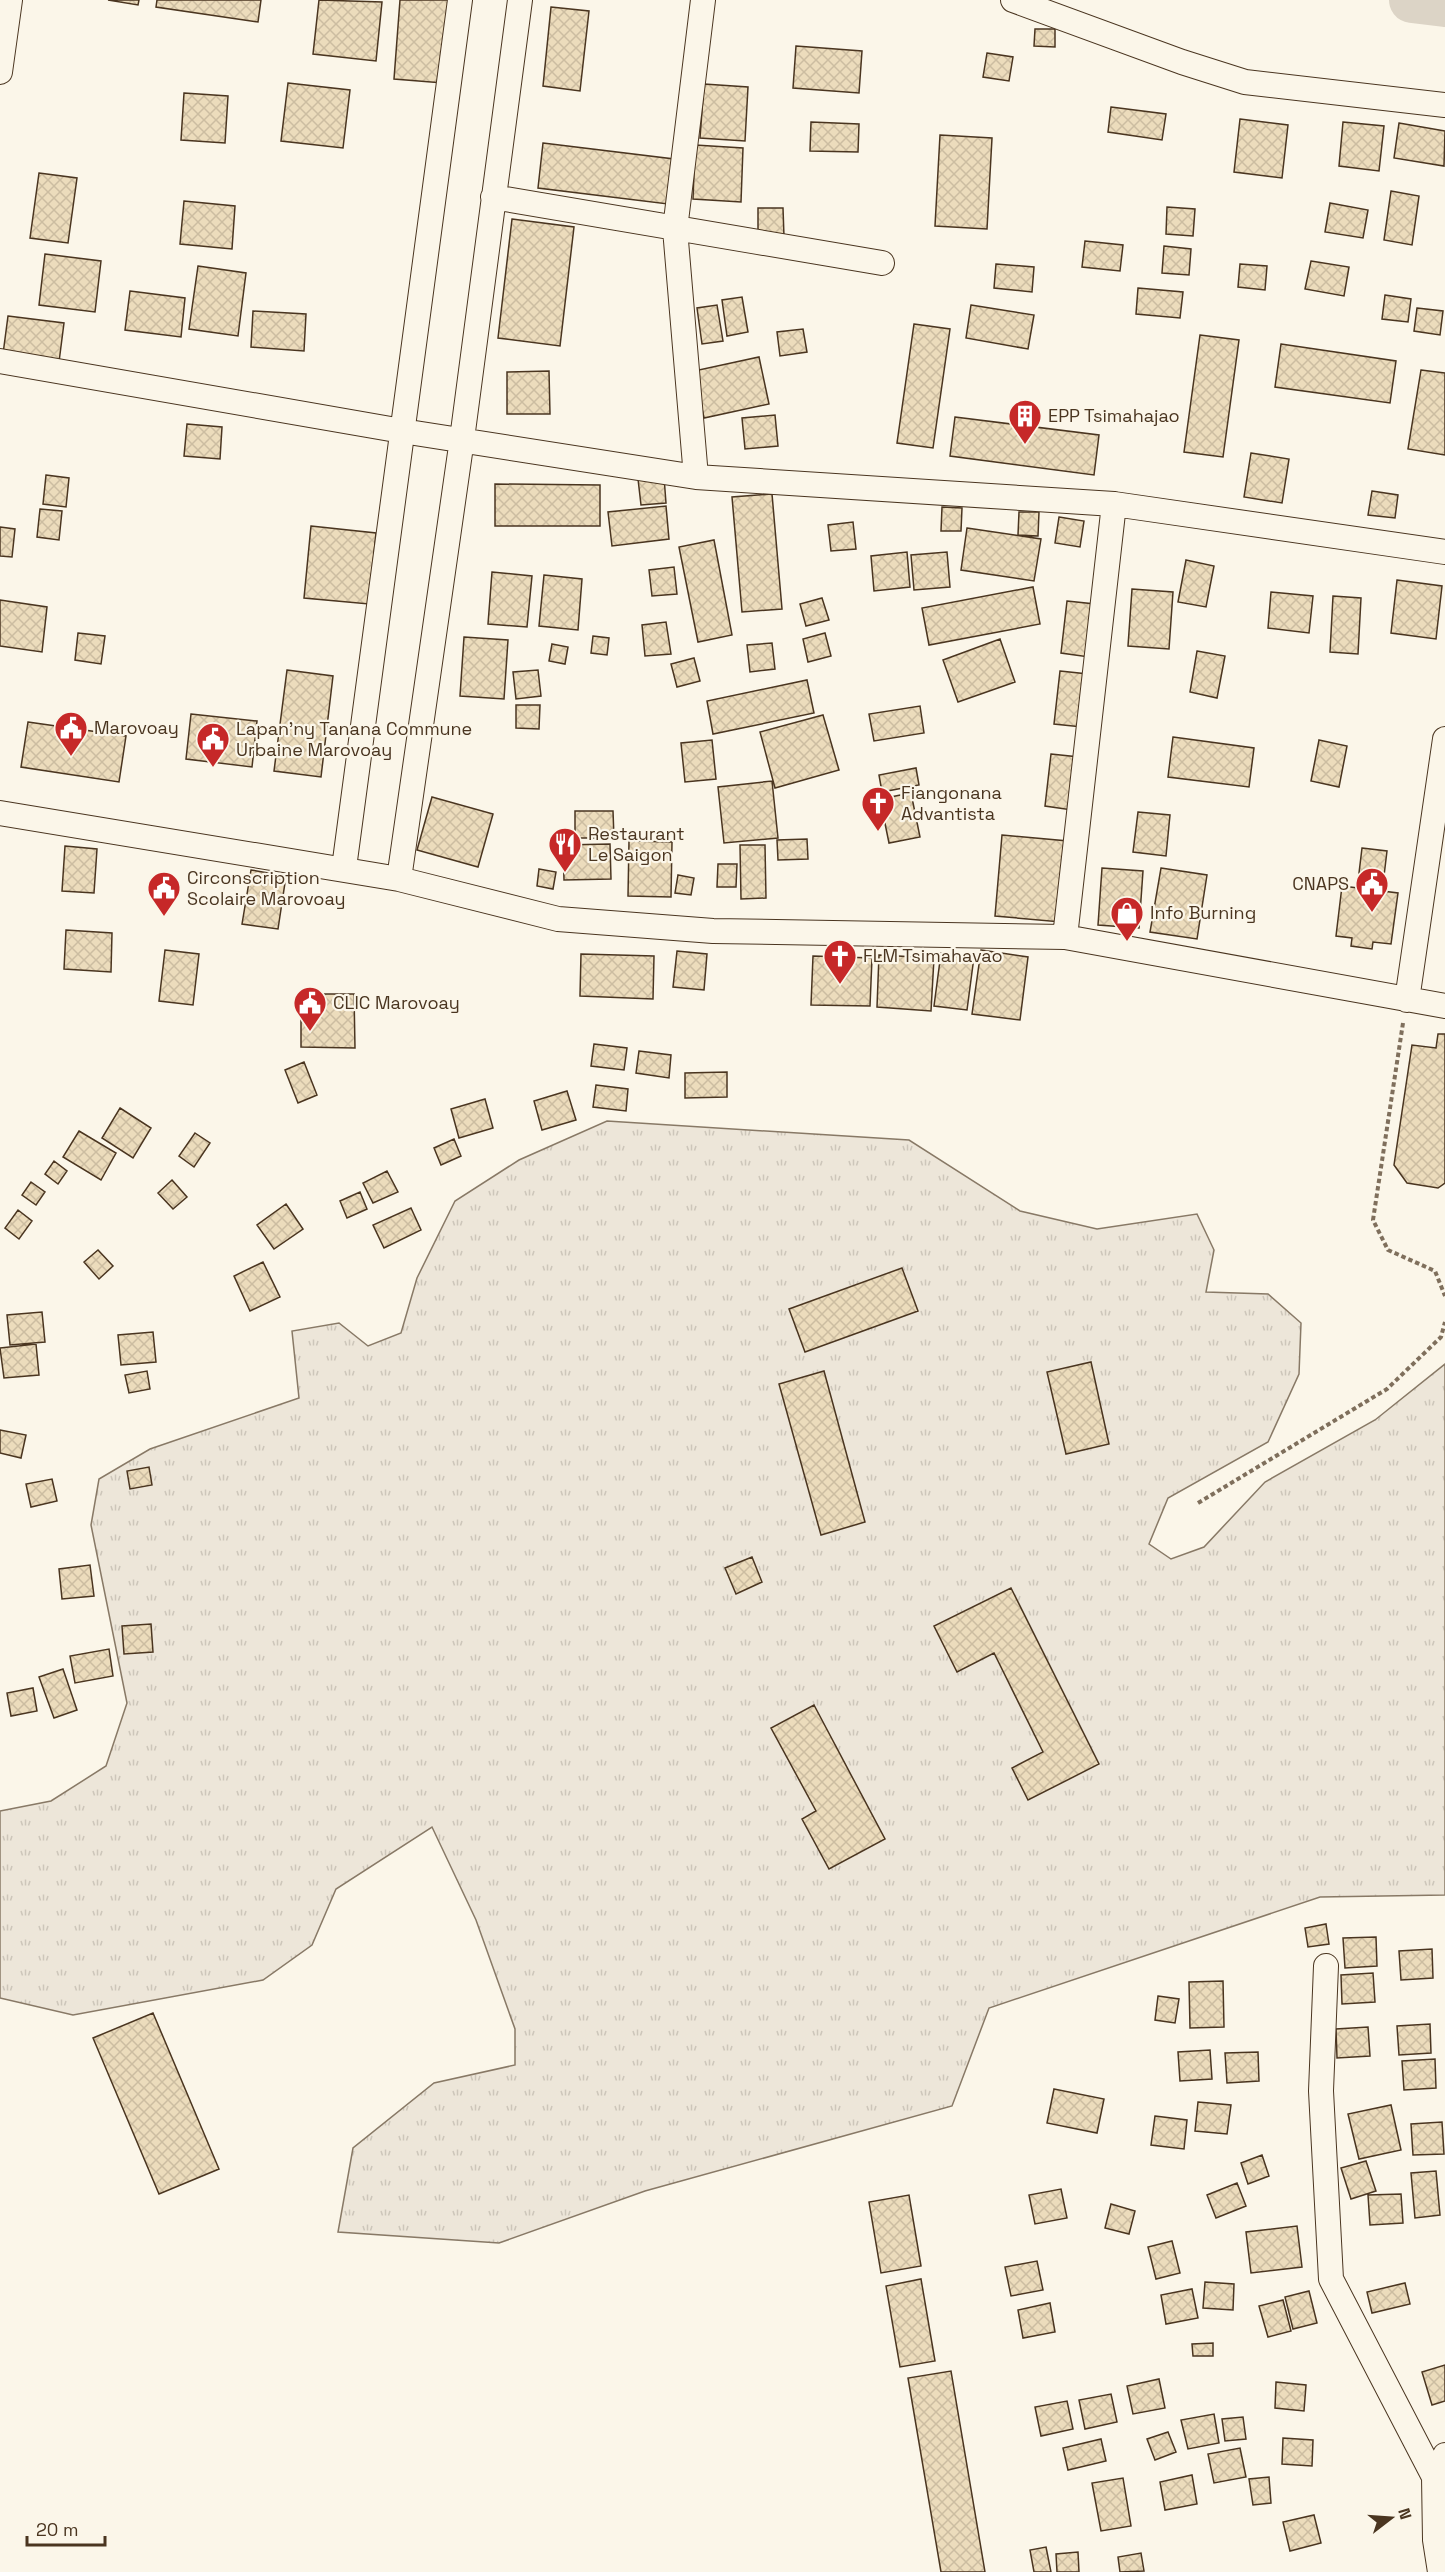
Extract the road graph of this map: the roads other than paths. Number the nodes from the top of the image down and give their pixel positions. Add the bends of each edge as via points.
1 (10, 0) edge
2 (460, 0) edge
3 (519, 0) edge
4 (703, 0) edge
5 (1013, 0) edge
6 (0, 72) edge
7 (1445, 105) edge
8 (493, 197) junction
9 (675, 229) junction
10 (882, 263) dead end
11 (0, 361) edge
12 (402, 431) junction
13 (462, 439) junction
14 (696, 477) junction
15 (1114, 504) junction
16 (1445, 552) edge
17 (1445, 739) edge
18 (0, 813) edge
19 (344, 868) junction
20 (399, 879) junction
21 (1065, 936) junction
22 (1407, 1000) junction
23 (1445, 1006) edge
24 (1326, 1966) dead end
25 (1445, 2455) edge
26 (1434, 2477) junction
27 (1440, 2572) edge

1 - 6 street
2 - 12 street
3 - 8 street
4 - 9 street
5 - 7 street via 1245,82
8 - 9 street
8 - 13 street
9 - 10 street
9 - 14 street
11 - 12 street
12 - 13 street
12 - 19 street
13 - 14 street
13 - 20 street
14 - 15 street
15 - 16 street
15 - 21 street
17 - 22 street
18 - 19 street
19 - 20 street
20 - 21 street via 558,920 713,932
21 - 22 street
22 - 23 street
24 - 26 street via 1321,2101 1331,2279
25 - 26 street
26 - 27 street

